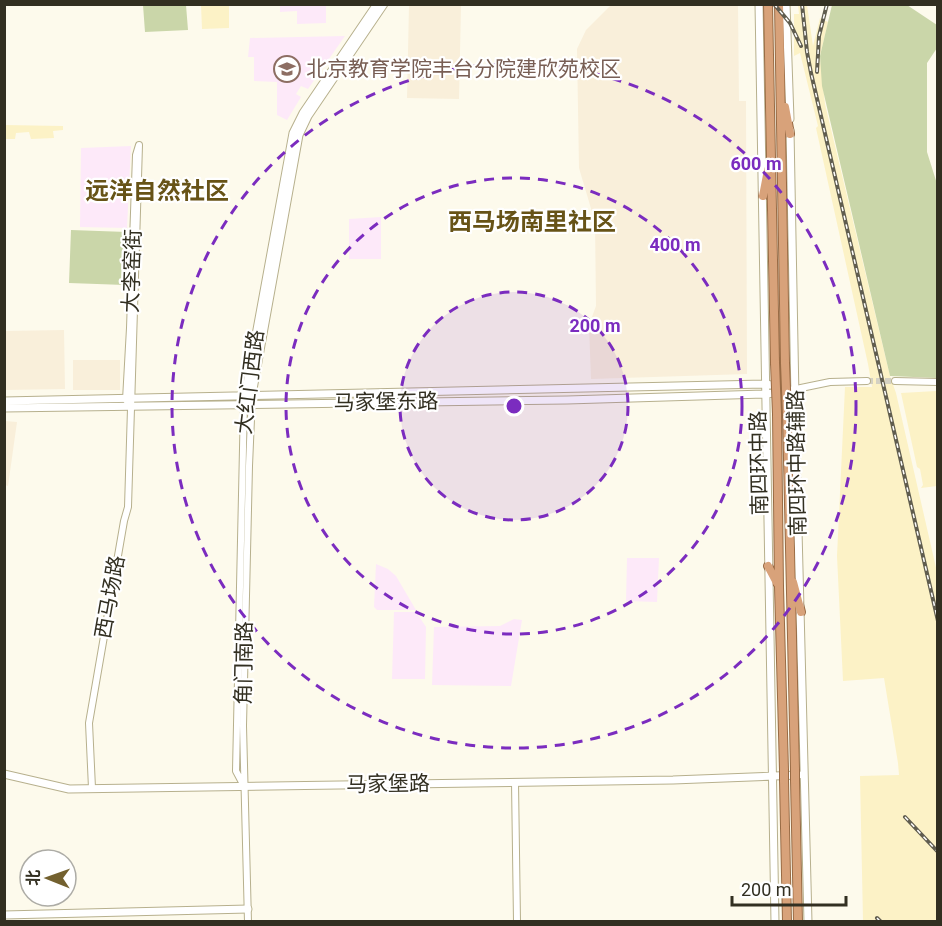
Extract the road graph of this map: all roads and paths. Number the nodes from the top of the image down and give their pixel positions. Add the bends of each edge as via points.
1 (377, 4) edge
2 (384, 4) edge
3 (759, 4) edge
4 (778, 4) edge
5 (786, 4) edge
6 (768, 7) edge
7 (780, 58) junction
8 (790, 134) junction
9 (771, 157) junction
10 (763, 196) junction
11 (867, 381) tunnel mouth
12 (895, 381) tunnel mouth
13 (938, 382) edge
14 (766, 384) junction
15 (795, 389) junction
16 (766, 394) junction
17 (249, 395) junction
18 (4, 401) edge
19 (129, 402) junction
20 (248, 405) junction
21 (767, 407) junction
22 (796, 407) junction
23 (4, 408) edge
24 (768, 566) junction
25 (790, 566) junction
26 (779, 587) junction
27 (801, 612) junction
28 (4, 774) edge
29 (805, 775) junction
30 (773, 776) junction
31 (515, 782) junction
32 (244, 786) junction
33 (92, 788) junction
34 (248, 909) junction
35 (4, 915) edge
36 (248, 921) edge
37 (517, 921) edge
38 (775, 921) edge
39 (787, 921) edge
40 (798, 921) edge
41 (808, 921) edge

1 - 17 main road, 大红门西路 via 293,133
2 - 17 main road, 大红门西路 via 299,135
3 - 10 main road, 南四环中路辅路
4 - 7 highway, 南四环中路
5 - 8 main road, 南四环中路辅路
6 - 9 highway, 南四环中路
7 - 8 highway
7 - 25 highway, 南四环中路, bridge
8 - 15 main road, 南四环中路辅路
9 - 10 highway
9 - 26 highway, 南四环中路, bridge
10 - 14 main road, 南四环中路辅路
11 - 15 street via 830,382
12 - 13 street
14 - 15 main road, 马家堡东路
14 - 16 main road, 南四环中路辅路
14 - 17 main road, 马家堡东路
15 - 16 main road, 马家堡东路
15 - 22 main road, 南四环中路辅路
16 - 20 main road, 马家堡东路
16 - 21 main road, 南四环中路辅路
17 - 19 main road, 马家堡东路
17 - 20 street, 大红门西路
18 - 19 main road, 马家堡东路
19 - 19 street, 大李窑街 via 139,145 136,155
19 - 20 main road, 马家堡东路
19 - 23 main road, 马家堡东路
19 - 33 street, 西马场路 via 128,507 89,723
20 - 32 street, 角门南路
21 - 22 street
21 - 24 main road, 南四环中路辅路
22 - 27 main road, 南四环中路辅路
24 - 26 highway
24 - 30 main road, 南四环中路辅路
25 - 27 highway
25 - 40 highway, 南四环中路, bridge
26 - 39 highway, 南四环中路, bridge
27 - 29 main road, 南四环中路辅路
28 - 33 main road, 马家堡路 via 69,789
29 - 30 main road, 马家堡路
29 - 41 main road, 南四环中路辅路
30 - 31 main road, 马家堡路
30 - 38 main road, 南四环中路辅路
31 - 32 main road, 马家堡路
31 - 37 street
32 - 33 main road, 马家堡路
32 - 34 street, 角门南路
34 - 35 main road
34 - 36 street, 角门南路

